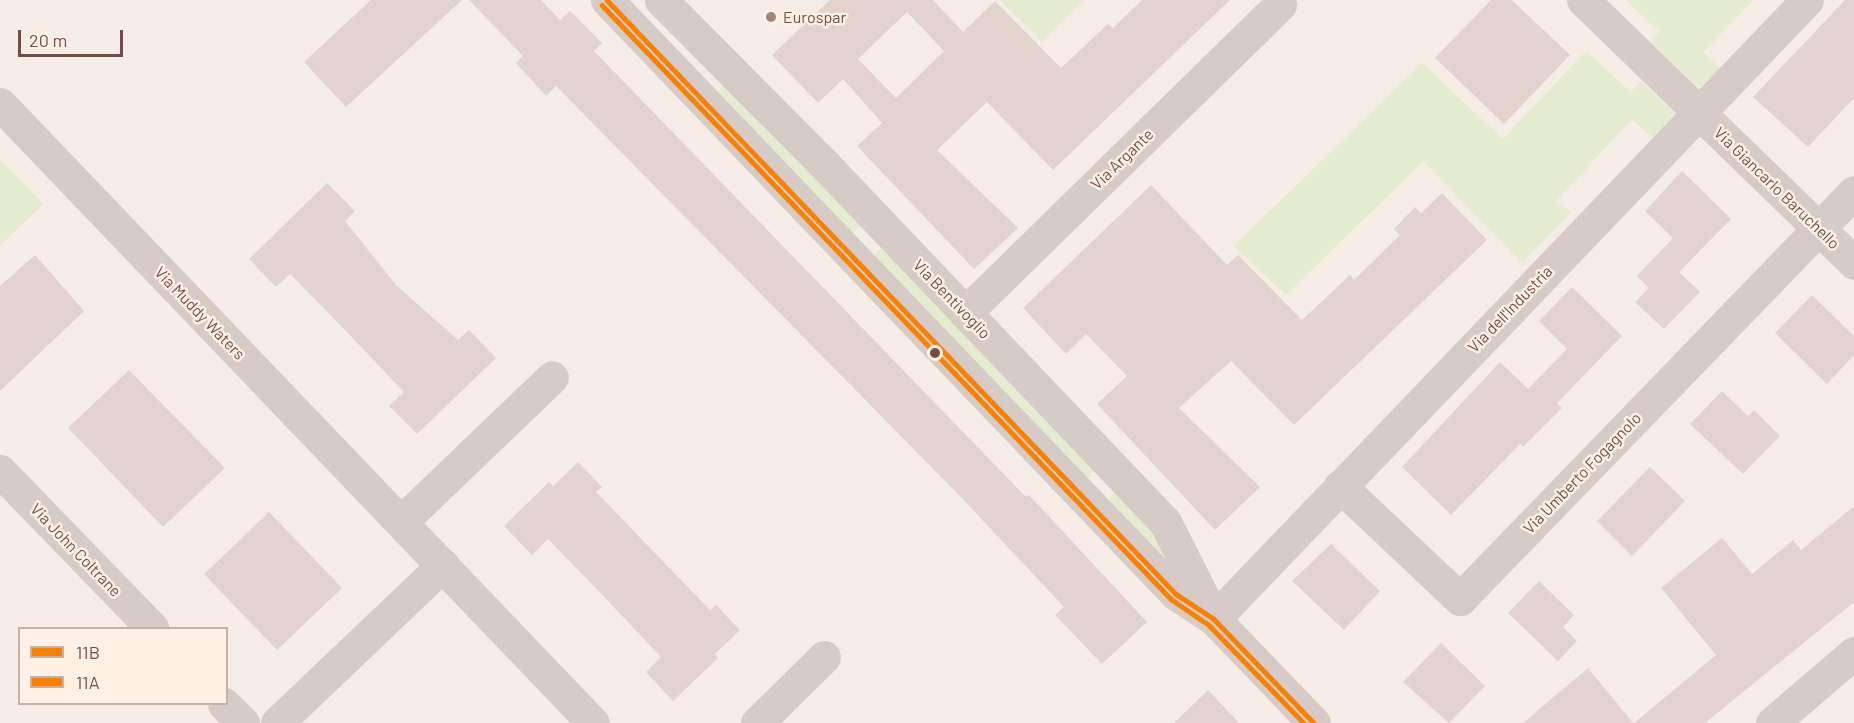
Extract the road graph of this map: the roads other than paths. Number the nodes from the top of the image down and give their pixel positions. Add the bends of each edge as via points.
1 (607, 0) edge
2 (661, 0) edge
3 (1582, 0) edge
4 (1807, 0) edge
5 (1280, 5) dead end
6 (709, 46) junction
7 (662, 59) junction
8 (701, 100) junction
9 (0, 104) edge
10 (1699, 112) junction
11 (1854, 192) edge
12 (1818, 229) junction
13 (1854, 263) edge
14 (965, 313) junction
15 (552, 377) dead end
16 (0, 471) edge
17 (1340, 486) junction
18 (401, 522) junction
19 (443, 565) junction
20 (1214, 619) junction
21 (151, 627) edge
22 (1854, 653) edge
23 (824, 657) dead end
24 (225, 705) edge
25 (243, 723) edge
26 (277, 723) edge
27 (593, 723) edge
28 (757, 723) edge
29 (1314, 723) edge
30 (1772, 723) edge

1 - 7 street, Via Bentivoglio
2 - 6 street, Via Bentivoglio
3 - 10 street, Via Giancarlo Baruchello
4 - 10 street, Via dell'Industria
5 - 14 street, Via Argante
6 - 7 street
6 - 8 street
6 - 14 street, Via Bentivoglio
7 - 8 street, Via Bentivoglio
8 - 20 street, Via Bentivoglio via 1176,594
9 - 18 street, Via Muddy Waters
10 - 12 street, Via Giancarlo Baruchello
10 - 17 street, Via dell'Industria
11 - 12 street
12 - 13 street, Via Giancarlo Baruchello
12 - 17 street, Via Umberto Fogagnolo via 1460,599
14 - 20 street, Via Bentivoglio via 1165,522
15 - 18 street
16 - 21 street, Via John Coltrane
17 - 20 street, Via dell'Industria
18 - 19 street, Via Muddy Waters
19 - 26 street
19 - 27 street, Via Muddy Waters
20 - 29 street, Via Bentivoglio
22 - 30 street
23 - 28 street
24 - 25 street

